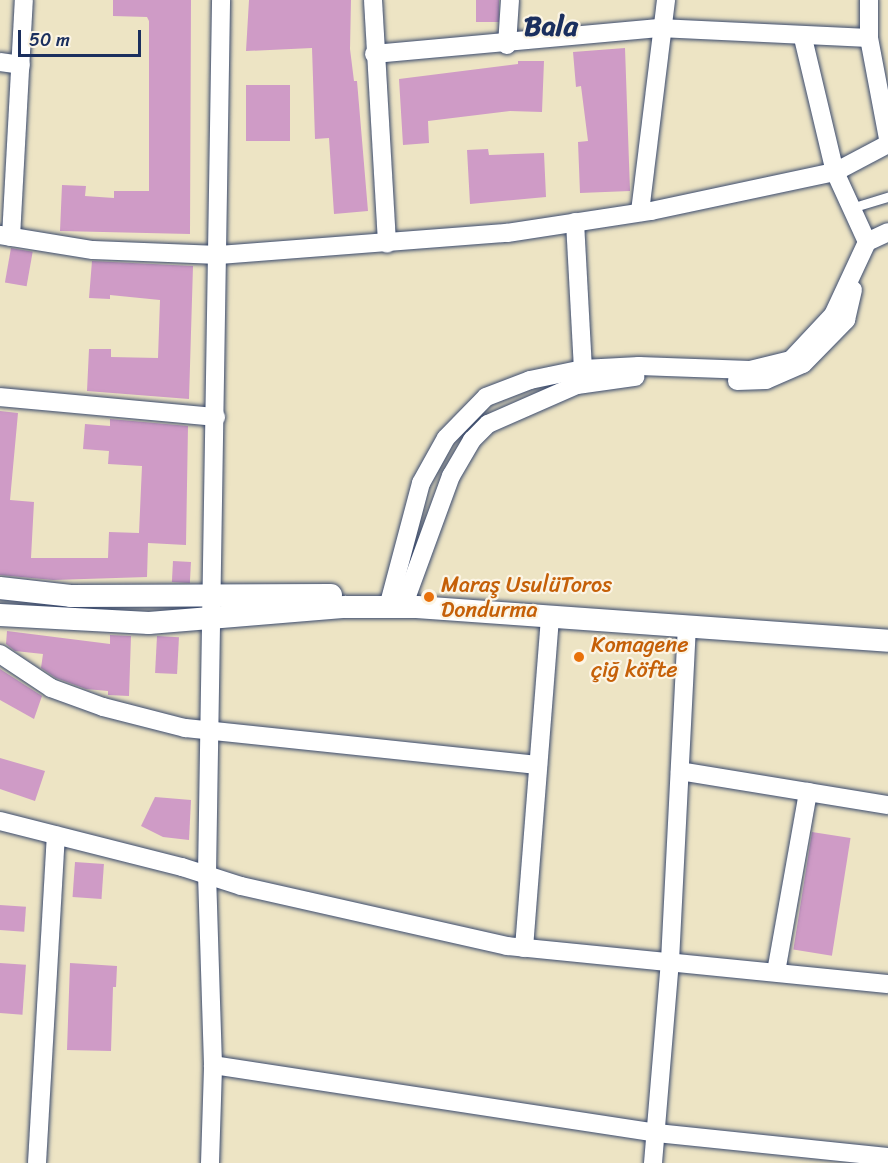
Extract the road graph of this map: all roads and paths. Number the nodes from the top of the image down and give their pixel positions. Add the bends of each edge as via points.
1 (24, 0) edge
2 (221, 0) edge
3 (373, 0) edge
4 (510, 0) edge
5 (666, 0) edge
6 (869, 0) edge
7 (659, 28) junction
8 (803, 38) junction
9 (869, 38) junction
10 (507, 45) junction
11 (374, 54) junction
12 (0, 62) edge
13 (21, 65) junction
14 (888, 139) edge
15 (888, 144) edge
16 (835, 172) junction
17 (888, 196) edge
18 (851, 208) junction
19 (640, 212) junction
20 (575, 222) junction
21 (888, 232) edge
22 (5, 236) edge
23 (867, 242) junction
24 (387, 244) junction
25 (219, 255) junction
26 (852, 271) junction
27 (583, 369) junction
28 (0, 397) edge
29 (216, 417) junction
30 (0, 588) edge
31 (213, 596) junction
32 (400, 603) junction
33 (0, 615) edge
34 (550, 616) junction
35 (213, 620) junction
36 (687, 625) junction
37 (888, 641) edge
38 (0, 654) edge
39 (210, 729) junction
40 (538, 765) junction
41 (680, 771) junction
42 (807, 792) junction
43 (888, 805) edge
44 (0, 820) edge
45 (56, 836) junction
46 (207, 875) junction
47 (524, 948) junction
48 (670, 961) junction
49 (776, 972) junction
50 (888, 984) edge
51 (213, 1065) junction
52 (656, 1133) junction
53 (888, 1157) edge
54 (37, 1163) edge
55 (210, 1163) edge
56 (653, 1163) edge

1 - 13 street
2 - 25 street
3 - 11 street
4 - 10 street
5 - 7 street
6 - 9 street
7 - 8 street
7 - 10 street
7 - 19 street
8 - 9 street
8 - 16 street
9 - 14 street
10 - 11 street
11 - 24 street
12 - 13 street
13 - 22 street
15 - 16 street
16 - 18 street
16 - 19 street
17 - 18 lane
18 - 23 street
19 - 20 street
20 - 24 street
20 - 27 street
21 - 23 street
22 - 25 street via 93,250
23 - 26 street
24 - 25 street
25 - 29 street
26 - 27 street via 833,315 791,360 750,370 639,366
26 - 32 street via 853,292 846,320 803,364 766,380 641,377 593,382 577,385 488,424 472,440 451,476
27 - 32 street via 530,380 486,397 446,438 421,483
28 - 29 street
29 - 31 street
30 - 31 street via 71,596
31 - 32 street
31 - 35 street
32 - 34 street
32 - 35 street
33 - 35 street via 149,623
34 - 36 street
34 - 40 street
35 - 39 street
36 - 37 street
36 - 41 street
38 - 39 street via 61,692 185,728
39 - 40 street
39 - 46 street
40 - 47 street
41 - 42 street
41 - 48 street
42 - 43 street
42 - 49 street
44 - 45 street
45 - 46 street
45 - 54 street
46 - 47 street via 241,886
46 - 51 street
47 - 48 street
48 - 49 street
48 - 52 street
49 - 50 street
51 - 52 street
51 - 55 street
52 - 53 street
52 - 56 street

